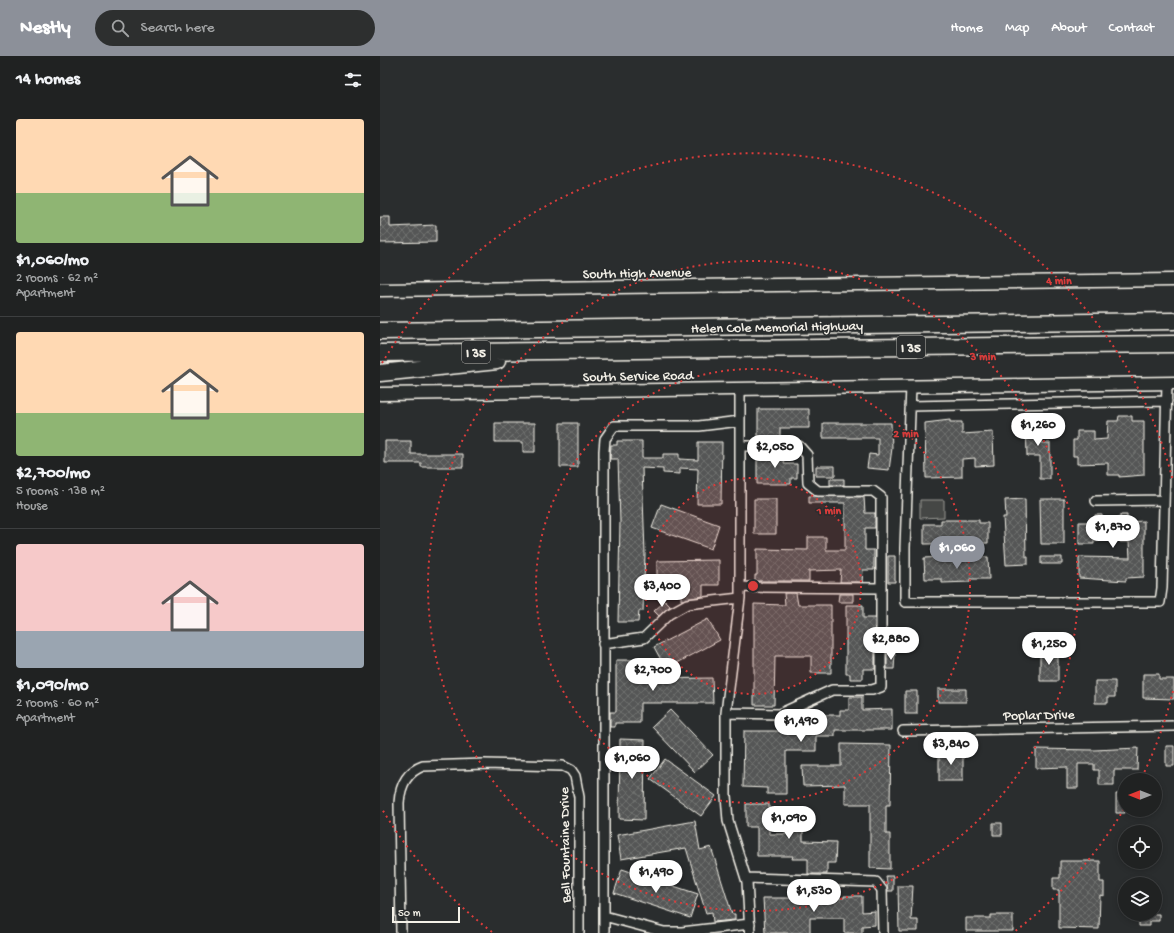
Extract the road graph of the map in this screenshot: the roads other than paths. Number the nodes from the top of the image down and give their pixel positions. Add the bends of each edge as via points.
1 (1174, 280) edge
2 (380, 290) edge
3 (1174, 321) edge
4 (380, 330) edge
5 (1174, 344) edge
6 (572, 352) junction
7 (380, 353) edge
8 (380, 373) edge
9 (1170, 383) edge
10 (910, 386) junction
11 (740, 388) junction
12 (380, 394) edge
13 (1166, 401) junction
14 (910, 406) junction
15 (740, 421) junction
16 (740, 446) junction
17 (1164, 500) junction
18 (1096, 501) dead end
19 (740, 587) junction
20 (881, 588) junction
21 (740, 598) junction
22 (603, 644) junction
23 (726, 713) junction
24 (1174, 726) edge
25 (904, 731) dead end
26 (746, 878) junction
27 (604, 916) junction
28 (750, 929) edge
29 (401, 933) edge
30 (579, 933) edge
31 (604, 933) edge
32 (883, 933) edge

1 - 2 main road, South High Avenue
3 - 4 highway, Helen Cole Memorial Highway / I 35
5 - 6 highway, Helen Cole Memorial Highway / I 35
6 - 7 highway, Helen Cole Memorial Highway / I 35
6 - 8 highway
9 - 10 main road, South Service Road
9 - 13 street
10 - 11 main road, South Service Road
10 - 14 street
11 - 12 main road, South Service Road
11 - 15 street
13 - 14 street
13 - 17 street
14 - 17 street via 905,602 1160,602
15 - 16 street
15 - 22 street via 699,426 614,426 605,439
16 - 19 street
16 - 20 street via 799,446 808,456 808,483 818,491 873,491 881,497
17 - 18 street
19 - 20 street
19 - 21 street
20 - 23 street via 881,687 872,690 832,690 779,714
21 - 22 street via 687,604 669,614 644,638
21 - 23 street
22 - 27 street
23 - 26 street via 727,814
24 - 25 street, Poplar Drive
26 - 28 street
26 - 32 street via 876,882 882,890
27 - 28 street via 664,932
27 - 31 street
29 - 30 street, Bell Fountaine Drive via 401,790 403,783 414,770 423,766 439,765 558,765 573,772 578,797

